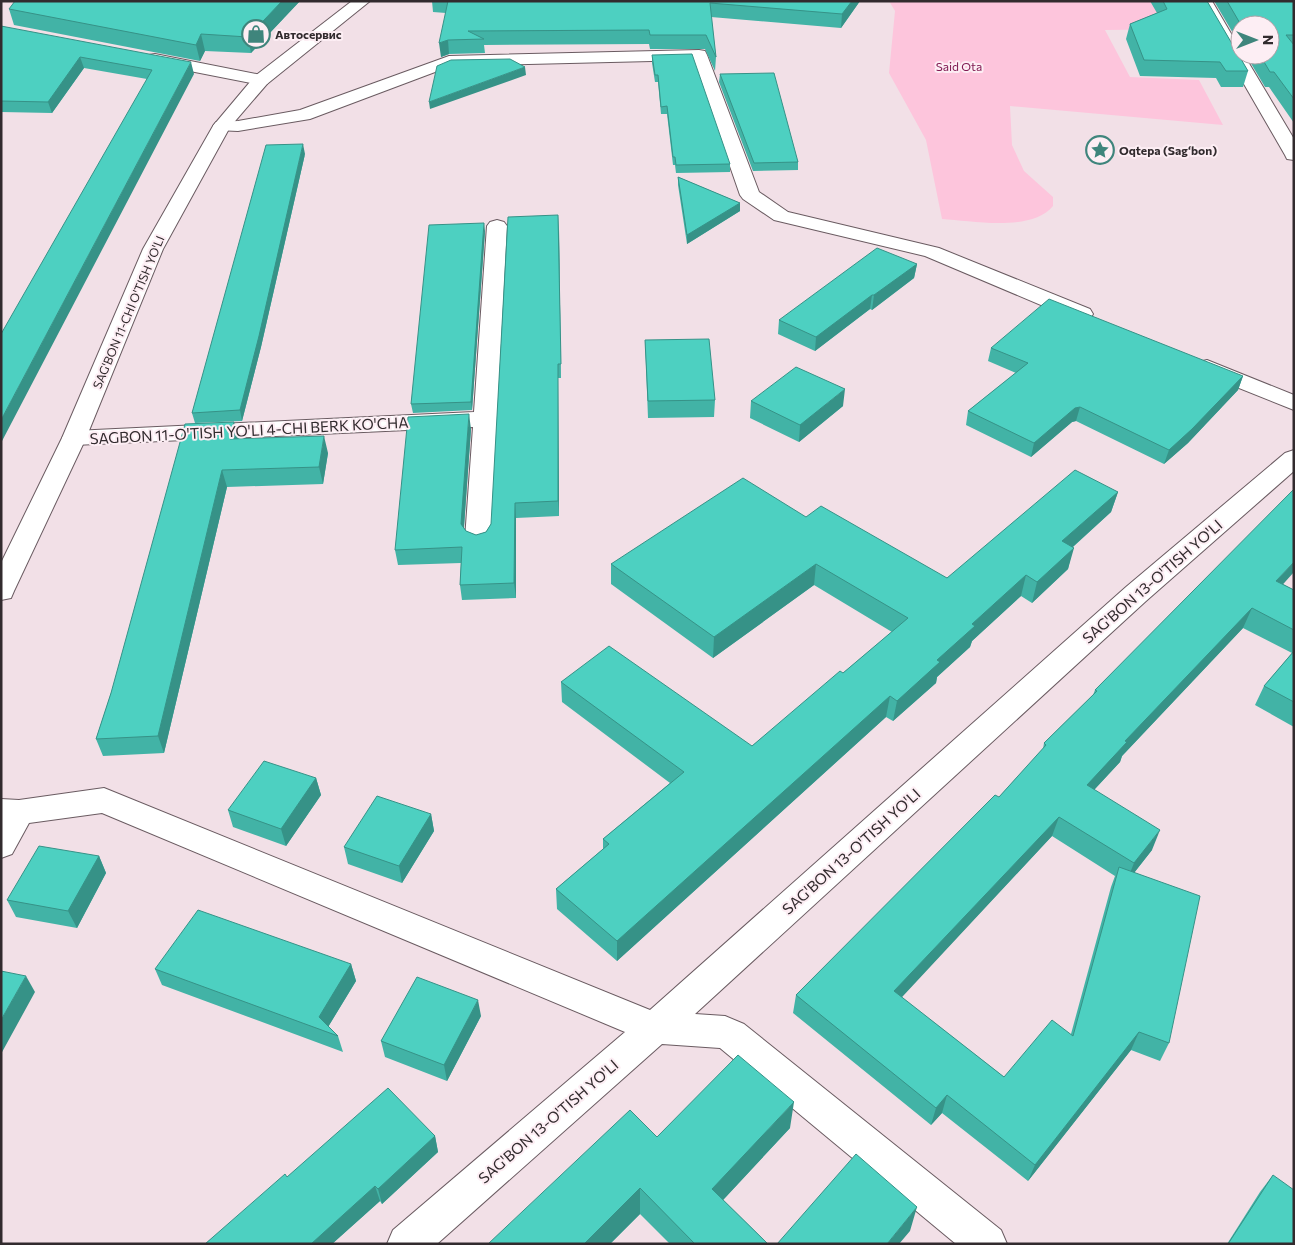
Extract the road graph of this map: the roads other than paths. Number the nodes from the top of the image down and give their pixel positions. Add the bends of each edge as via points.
1 (362, 1) edge
2 (1204, 1) edge
3 (141, 56) edge
4 (261, 80) junction
5 (222, 126) junction
6 (1294, 155) edge
7 (497, 226) dead end
8 (1104, 323) edge
9 (1185, 357) edge
10 (1294, 403) edge
11 (485, 419) junction
12 (74, 438) junction
13 (1294, 458) edge
14 (478, 540) edge
15 (1, 591) edge
16 (10, 812) edge
17 (1, 845) edge
18 (656, 1028) junction
19 (407, 1244) edge
20 (987, 1244) edge

1 - 4 street, SAG'BON 11-CHI O'TISH YO'LI
2 - 6 street
3 - 4 street
4 - 5 street, SAG'BON 11-CHI O'TISH YO'LI
5 - 8 street via 304,114 449,61 699,55 750,195 781,216 932,252
5 - 12 street, SAG'BON 11-CHI O'TISH YO'LI via 153,249
7 - 11 street
9 - 10 street
11 - 12 street, SAGBON 11-O'TISH YO'LI 4-CHI BERK KO'CHA
11 - 14 street
12 - 15 street, SAG'BON 11-CHI O'TISH YO'LI
13 - 18 street, SAG'BON 13-O'TISH YO'LI via 1136,594
16 - 17 street
16 - 18 street via 104,800
18 - 19 street, SAG'BON 13-O'TISH YO'LI
18 - 20 street via 731,1035

